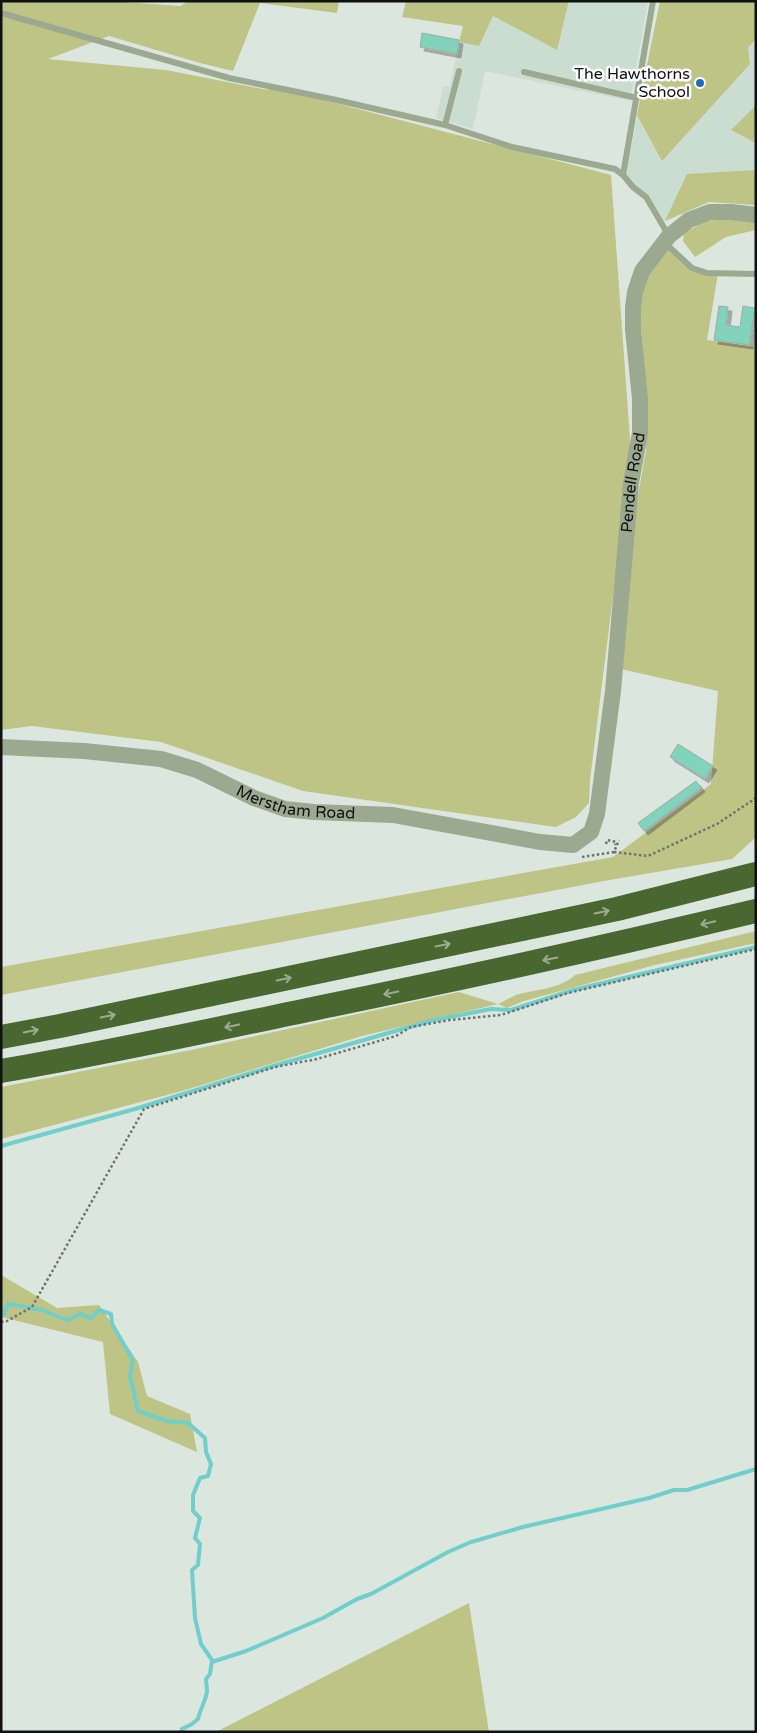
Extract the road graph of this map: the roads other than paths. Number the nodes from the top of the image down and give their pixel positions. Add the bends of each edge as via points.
1 (653, 1) edge
2 (1, 13) edge
3 (459, 71) dead end
4 (524, 72) dead end
5 (637, 98) junction
6 (445, 125) junction
7 (623, 175) junction
8 (756, 215) edge
9 (666, 239) junction
10 (756, 274) edge
11 (1, 747) edge
12 (591, 832) joint
13 (756, 874) edge
14 (756, 911) edge
15 (1, 1037) edge
16 (1, 1071) edge

1 - 5 lane
2 - 6 lane via 229,78
3 - 6 lane
4 - 5 lane
5 - 7 lane
6 - 7 lane via 512,147 615,170
7 - 9 lane via 646,198
8 - 9 street, Pendell Road via 710,212 689,220
9 - 10 lane via 692,268 707,273
9 - 12 street, Pendell Road via 642,271 635,292 633,329 640,433 631,483 613,691 597,814
11 - 12 street, Merstham Road via 161,759 197,770 254,798 285,809 393,815 540,842 574,845
15 -> 13 highway via 616,909
14 -> 16 highway via 620,944 366,998

